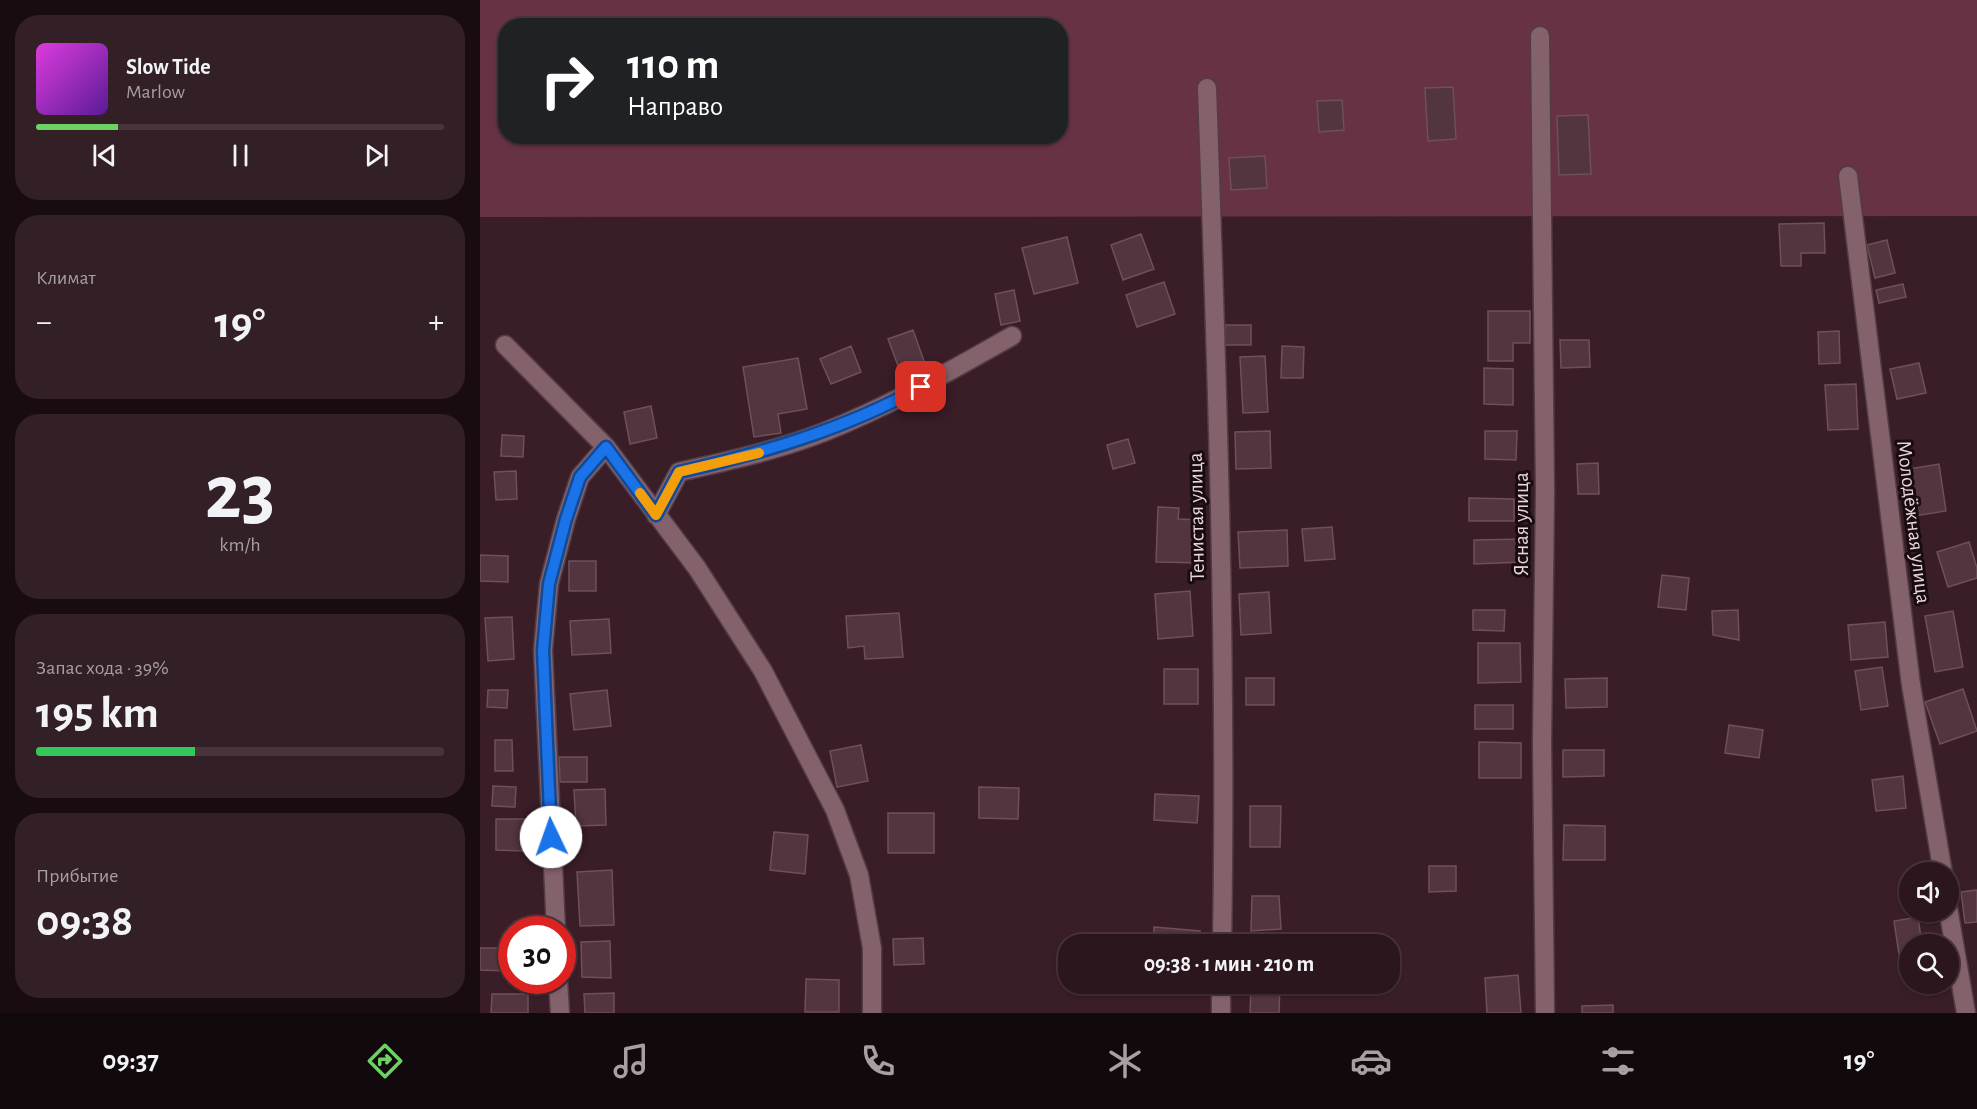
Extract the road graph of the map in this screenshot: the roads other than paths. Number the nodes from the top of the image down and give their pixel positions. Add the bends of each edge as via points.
1 (1540, 36) dead end
2 (1207, 88) dead end
3 (1848, 176) dead end
4 (1012, 336) dead end
5 (505, 345) dead end
6 (606, 447) junction
7 (656, 515) junction
8 (1941, 862) edge
9 (555, 916) edge
10 (1950, 922) edge
11 (1222, 934) edge
12 (559, 994) edge
13 (1221, 994) edge
14 (560, 1013) edge
15 (872, 1013) edge
16 (1221, 1013) edge
17 (1545, 1013) edge
18 (1966, 1013) edge

1 - 17 street, Ясная улица
2 - 11 street, Тенистая улица via 1225,783
3 - 8 street, Молодёжная улица via 1911,685
4 - 7 street via 902,398 824,432 679,472
5 - 6 street
6 - 7 street
6 - 9 street via 580,477 549,584 543,650
7 - 15 street via 697,568 763,671 835,810 859,874 872,948
10 - 18 street
12 - 14 street
13 - 16 street

